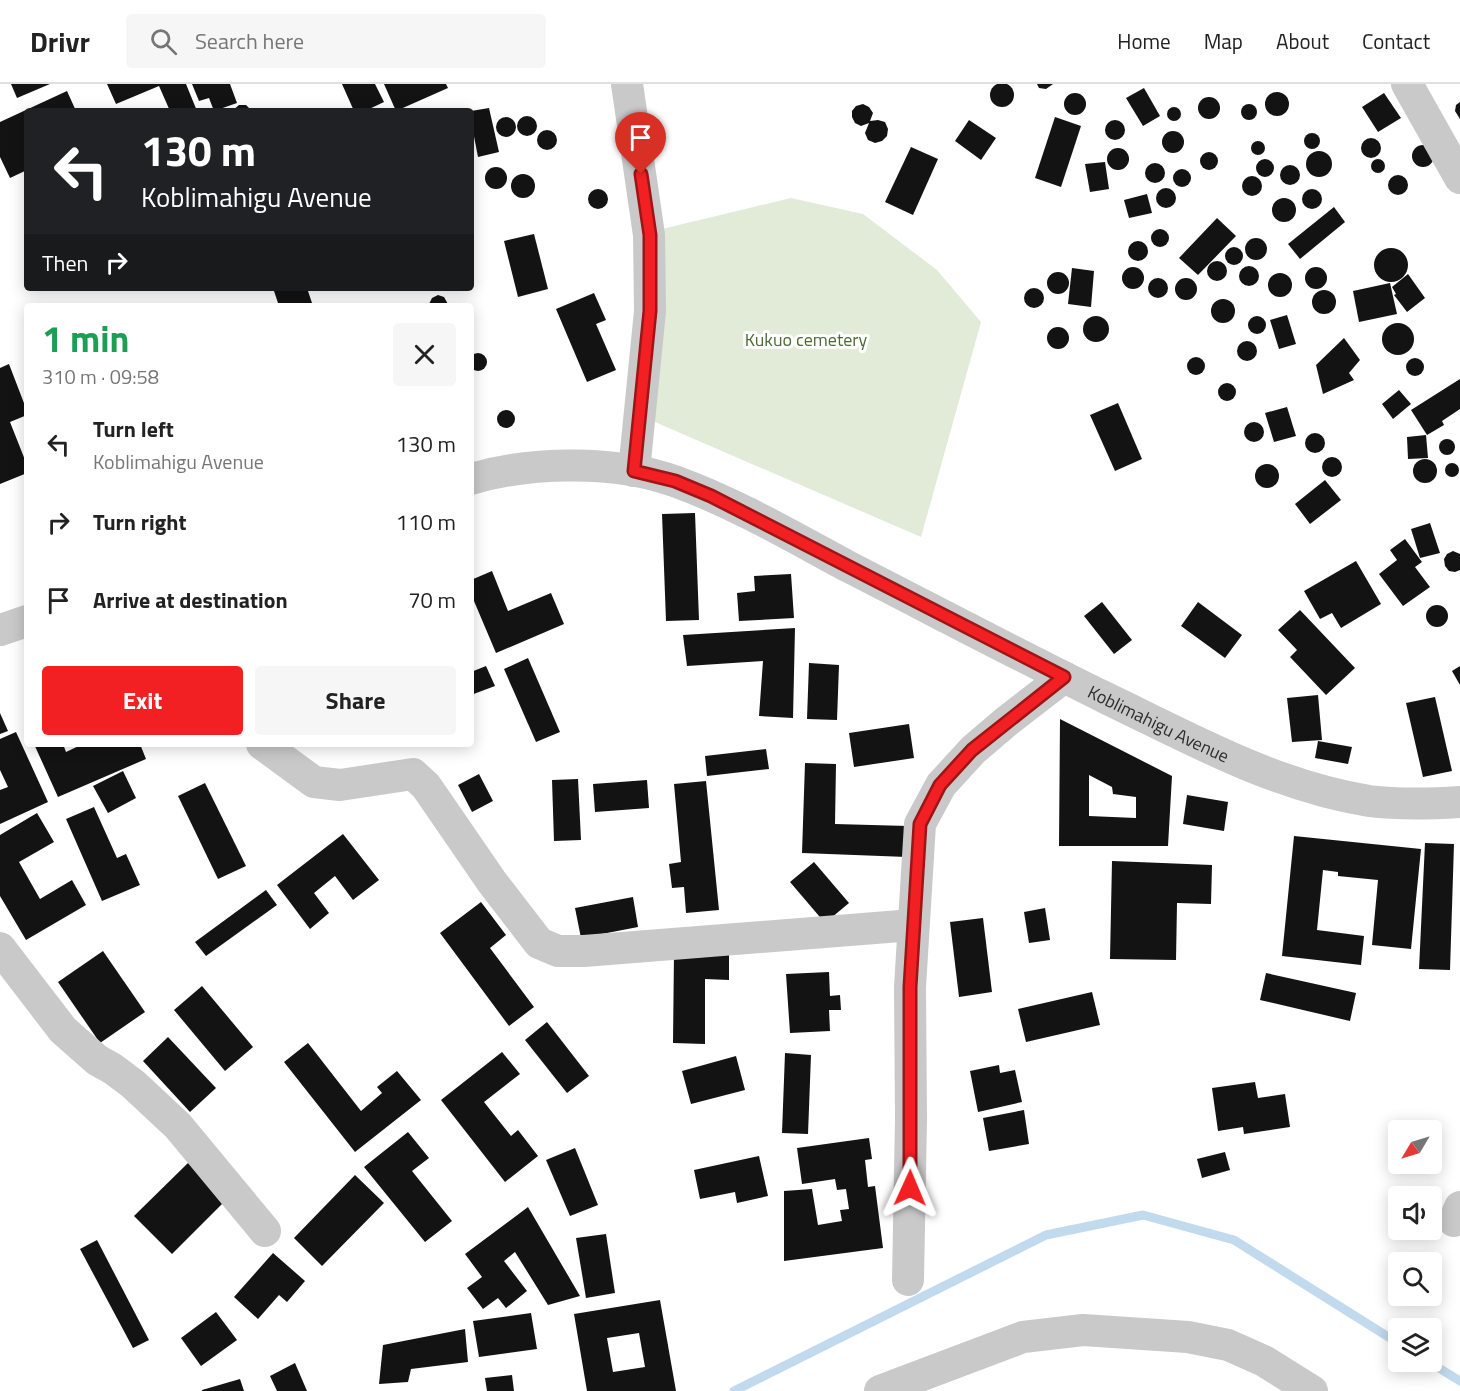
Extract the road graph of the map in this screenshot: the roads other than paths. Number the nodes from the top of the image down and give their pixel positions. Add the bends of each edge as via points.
1 (627, 84) edge
2 (1407, 84) edge
3 (1460, 178) edge
4 (634, 471) junction
5 (474, 478) edge
6 (24, 622) edge
7 (0, 630) edge
8 (1064, 677) junction
9 (266, 747) edge
10 (1460, 802) edge
11 (913, 925) junction
12 (0, 948) edge
13 (265, 1231) dead end
14 (908, 1280) dead end
15 (880, 1391) edge
16 (1312, 1391) edge

1 - 4 street via 650,235 650,311
2 - 3 street
4 - 5 street, Koblimahigu Avenue via 553,466
4 - 8 street, Koblimahigu Avenue via 675,481 711,496
6 - 7 street
8 - 10 street, Koblimahigu Avenue via 1210,749 1325,791 1415,805
8 - 11 street via 972,750 940,785 920,824
9 - 11 street via 314,782 340,785 413,774 426,786 539,944 558,951
11 - 14 street
12 - 13 street via 63,1030 133,1084 178,1126
15 - 16 street via 1023,1337 1083,1330 1188,1337 1228,1345 1264,1361

